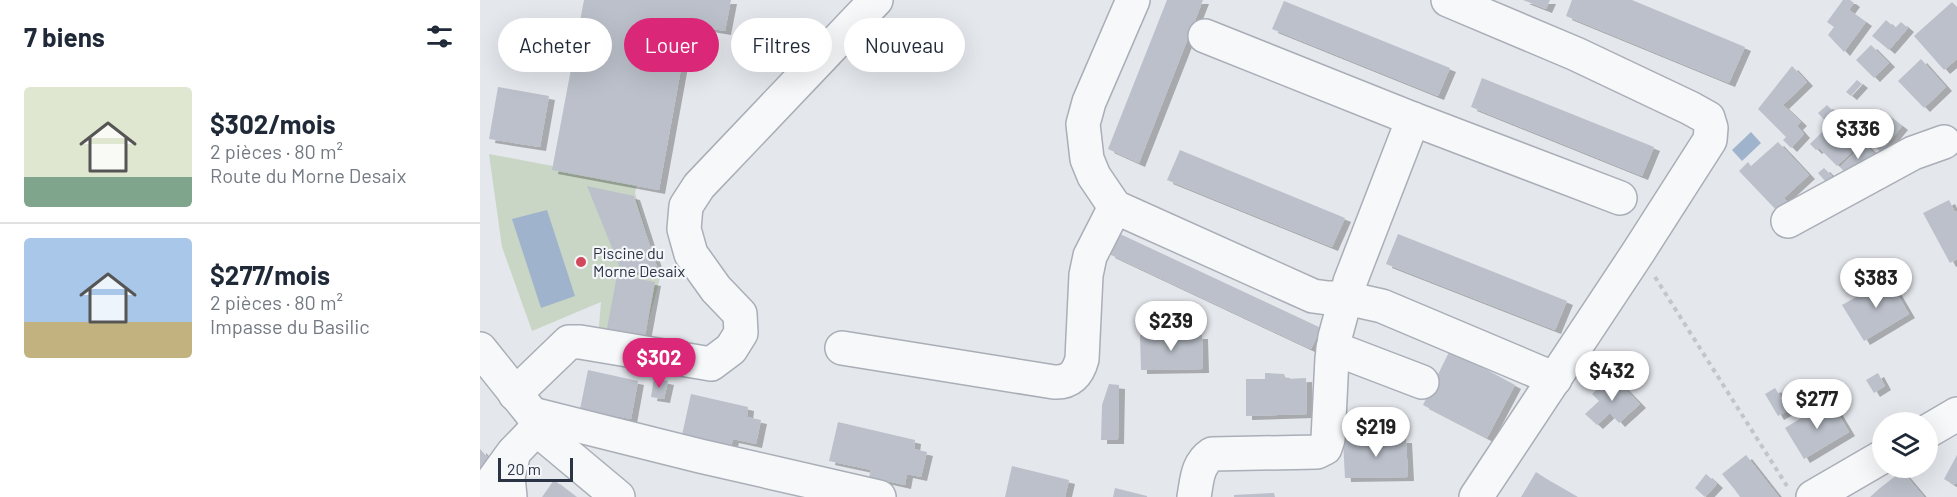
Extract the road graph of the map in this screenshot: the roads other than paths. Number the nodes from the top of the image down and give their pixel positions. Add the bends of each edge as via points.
1 (876, 0) edge
2 (1133, 0) edge
3 (1448, 0) edge
4 (1205, 36) dead end
5 (1413, 119) junction
6 (1953, 142) edge
7 (1620, 198) dead end
8 (1115, 207) junction
9 (1788, 221) dead end
10 (1346, 298) junction
11 (842, 348) dead end
12 (1333, 348) junction
13 (480, 349) edge
14 (1555, 379) junction
15 (1422, 382) dead end
16 (529, 411) junction
17 (1957, 414) edge
18 (1938, 425) edge
19 (514, 452) junction
20 (1872, 461) edge
21 (1800, 492) edge
22 (481, 497) edge
23 (510, 497) edge
24 (618, 497) edge
25 (879, 497) edge
26 (1194, 497) edge
27 (1476, 497) edge

1 - 16 street via 705,179 686,206 684,229 691,254 740,314 741,333 731,349 711,363 569,342
2 - 8 street via 1083,124 1087,159
3 - 14 street via 1690,108 1708,118 1712,128 1710,140
4 - 5 street
5 - 7 street
5 - 10 street
6 - 9 street via 1914,153
8 - 10 street via 1313,296
8 - 11 street via 1090,256 1082,359 1071,379 1054,382
10 - 12 street
10 - 14 street via 1392,310
12 - 15 street
12 - 26 street via 1325,448 1317,452 1212,454 1197,473
13 - 16 street
14 - 27 street
16 - 19 street
16 - 24 street via 545,436
16 - 25 street
17 - 18 street
19 - 22 street
19 - 23 street via 508,477
20 - 21 street

